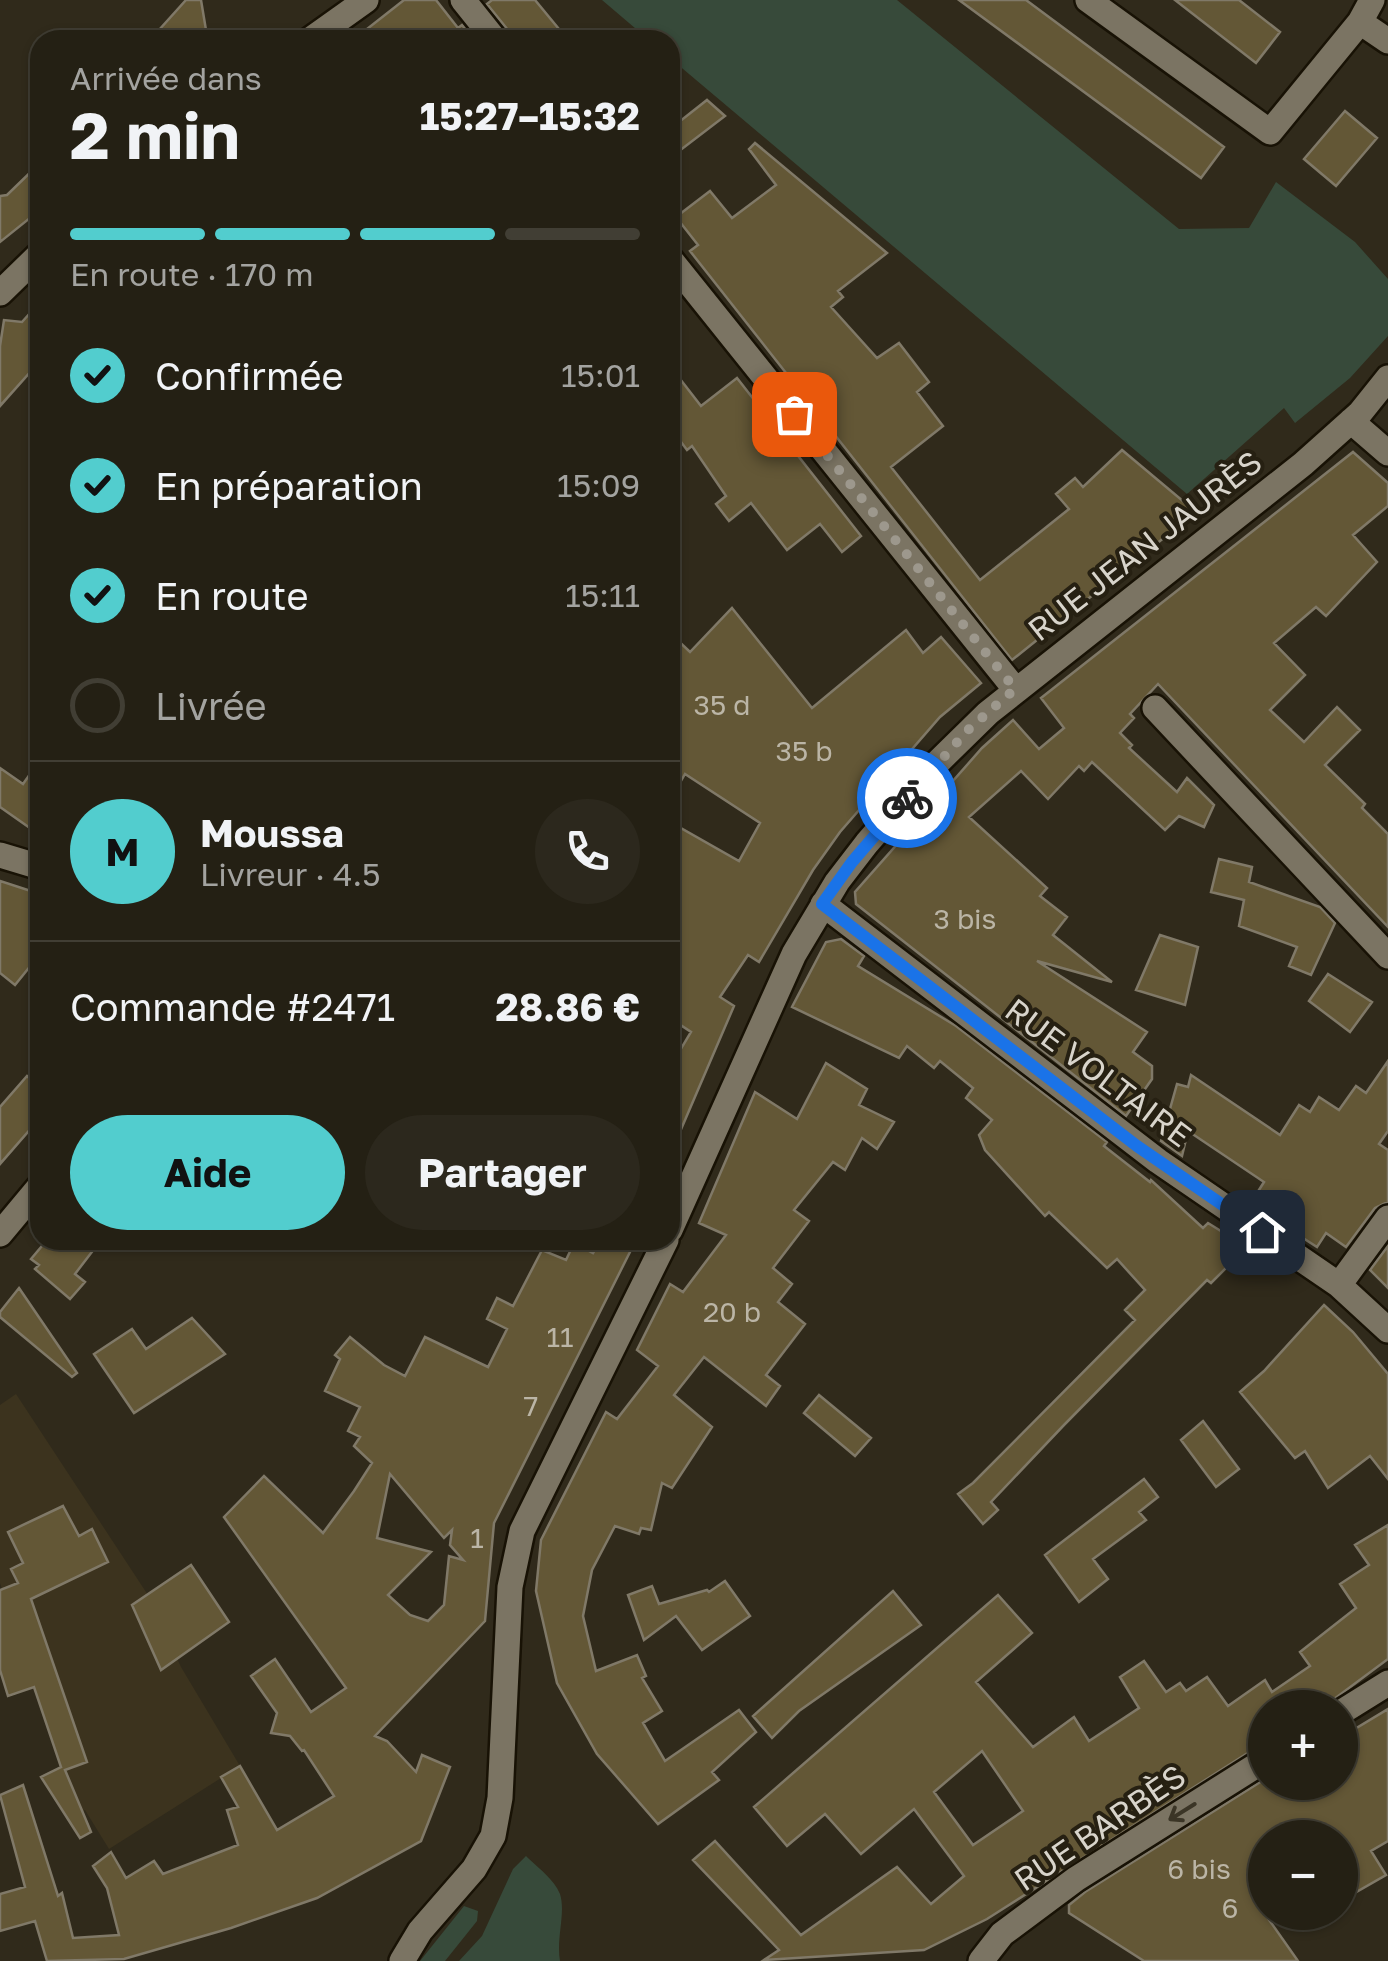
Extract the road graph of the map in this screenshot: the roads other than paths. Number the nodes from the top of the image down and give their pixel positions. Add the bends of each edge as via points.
1 (366, 0) edge
2 (464, 0) edge
3 (1088, 0) edge
4 (1366, 11) edge
5 (324, 30) edge
6 (487, 30) edge
7 (1388, 41) edge
8 (30, 264) edge
9 (680, 271) edge
10 (0, 293) edge
11 (1388, 378) edge
12 (1351, 421) junction
13 (1388, 452) edge
14 (1015, 689) junction
15 (1156, 708) dead end
16 (0, 854) edge
17 (30, 864) edge
18 (822, 904) junction
19 (1388, 956) edge
20 (680, 1188) edge
21 (30, 1198) edge
22 (1388, 1218) edge
23 (0, 1234) edge
24 (661, 1250) edge
25 (1339, 1285) junction
26 (1388, 1330) edge
27 (1388, 1683) edge
28 (1358, 1702) edge
29 (1248, 1771) edge
30 (402, 1961) edge
31 (980, 1961) edge

1 - 5 street
2 - 6 street
3 - 4 street via 1270,132
4 - 7 street
8 - 10 street
9 - 14 street
11 - 12 street, RUE JEAN JAURÈS
12 - 13 street
12 - 14 street, RUE JEAN JAURÈS
14 - 18 street, RUE JEAN JAURÈS via 937,762
15 - 19 street
16 - 17 street
18 - 20 street, RUE JEAN JAURÈS
18 - 25 street, RUE VOLTAIRE via 1158,1160
21 - 23 street
22 - 25 street
24 - 30 street via 527,1516 513,1563 493,1836
25 - 26 street, RUE VOLTAIRE
27 - 28 street
29 -> 31 street, RUE BARBÈS via 1076,1879 994,1942

